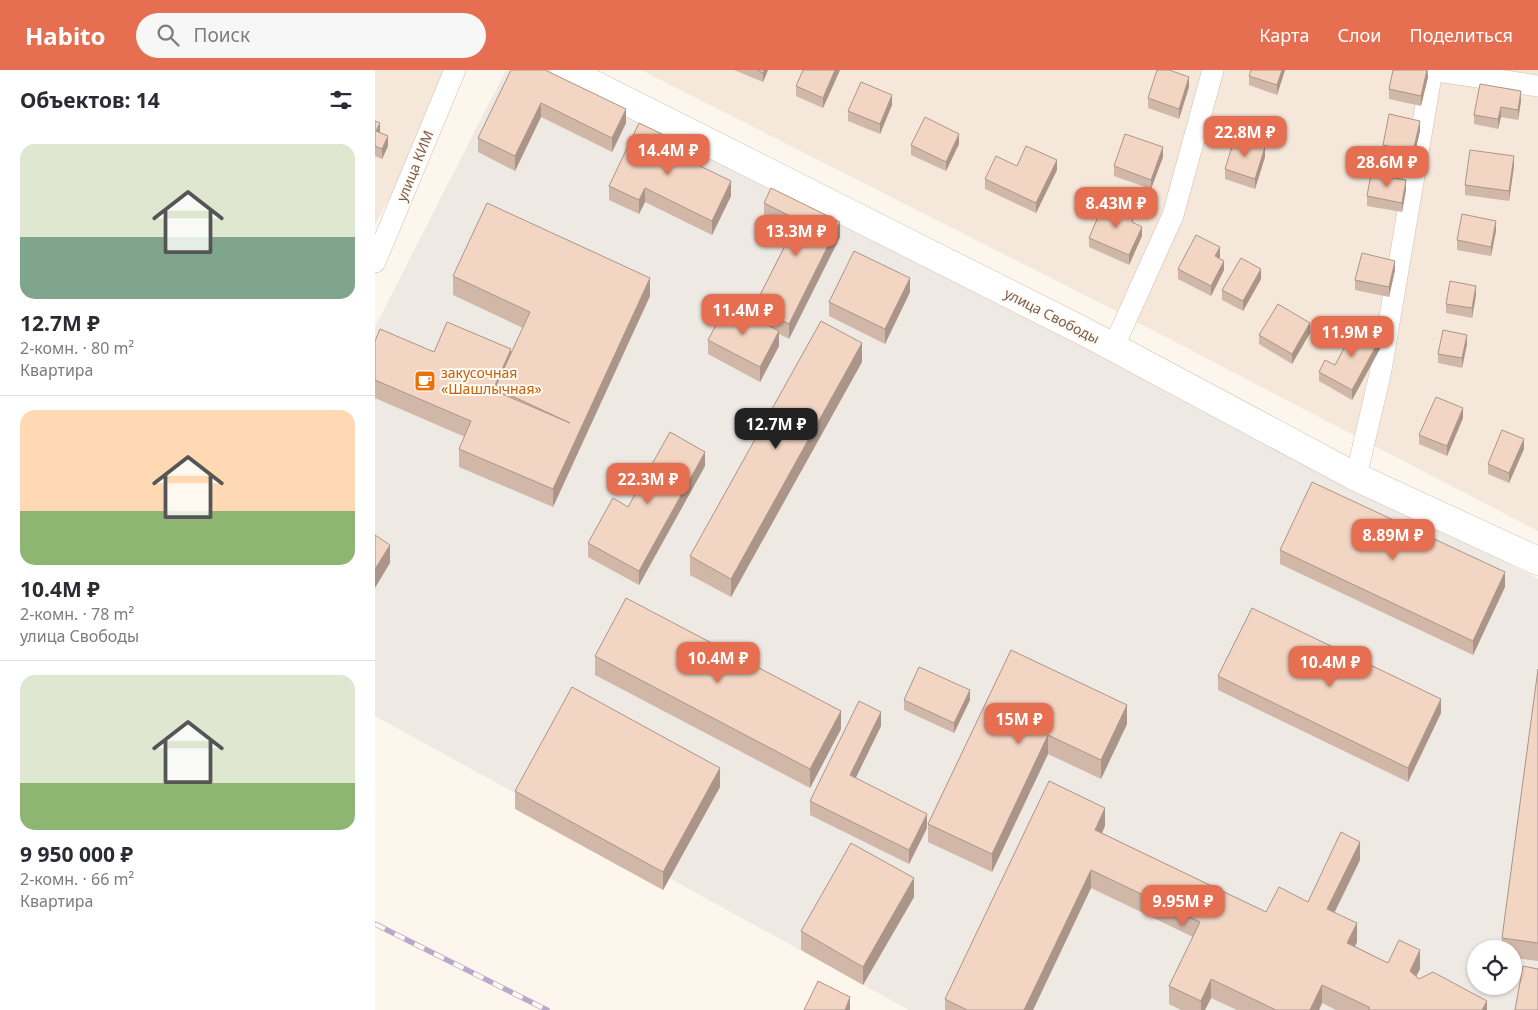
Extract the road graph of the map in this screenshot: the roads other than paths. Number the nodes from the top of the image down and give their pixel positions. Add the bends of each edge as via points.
1 (455, 70) edge
2 (565, 70) edge
3 (1213, 70) edge
4 (1432, 70) edge
5 (1538, 86) edge
6 (375, 262) edge
7 (1113, 348) junction
8 (1356, 476) junction
9 (1538, 561) edge

1 - 6 street, улица КИМ
2 - 7 street, улица Свободы
3 - 7 street via 1173,215
4 - 5 street
4 - 8 street via 1381,370
7 - 8 street, улица Свободы
8 - 9 street, улица Свободы

